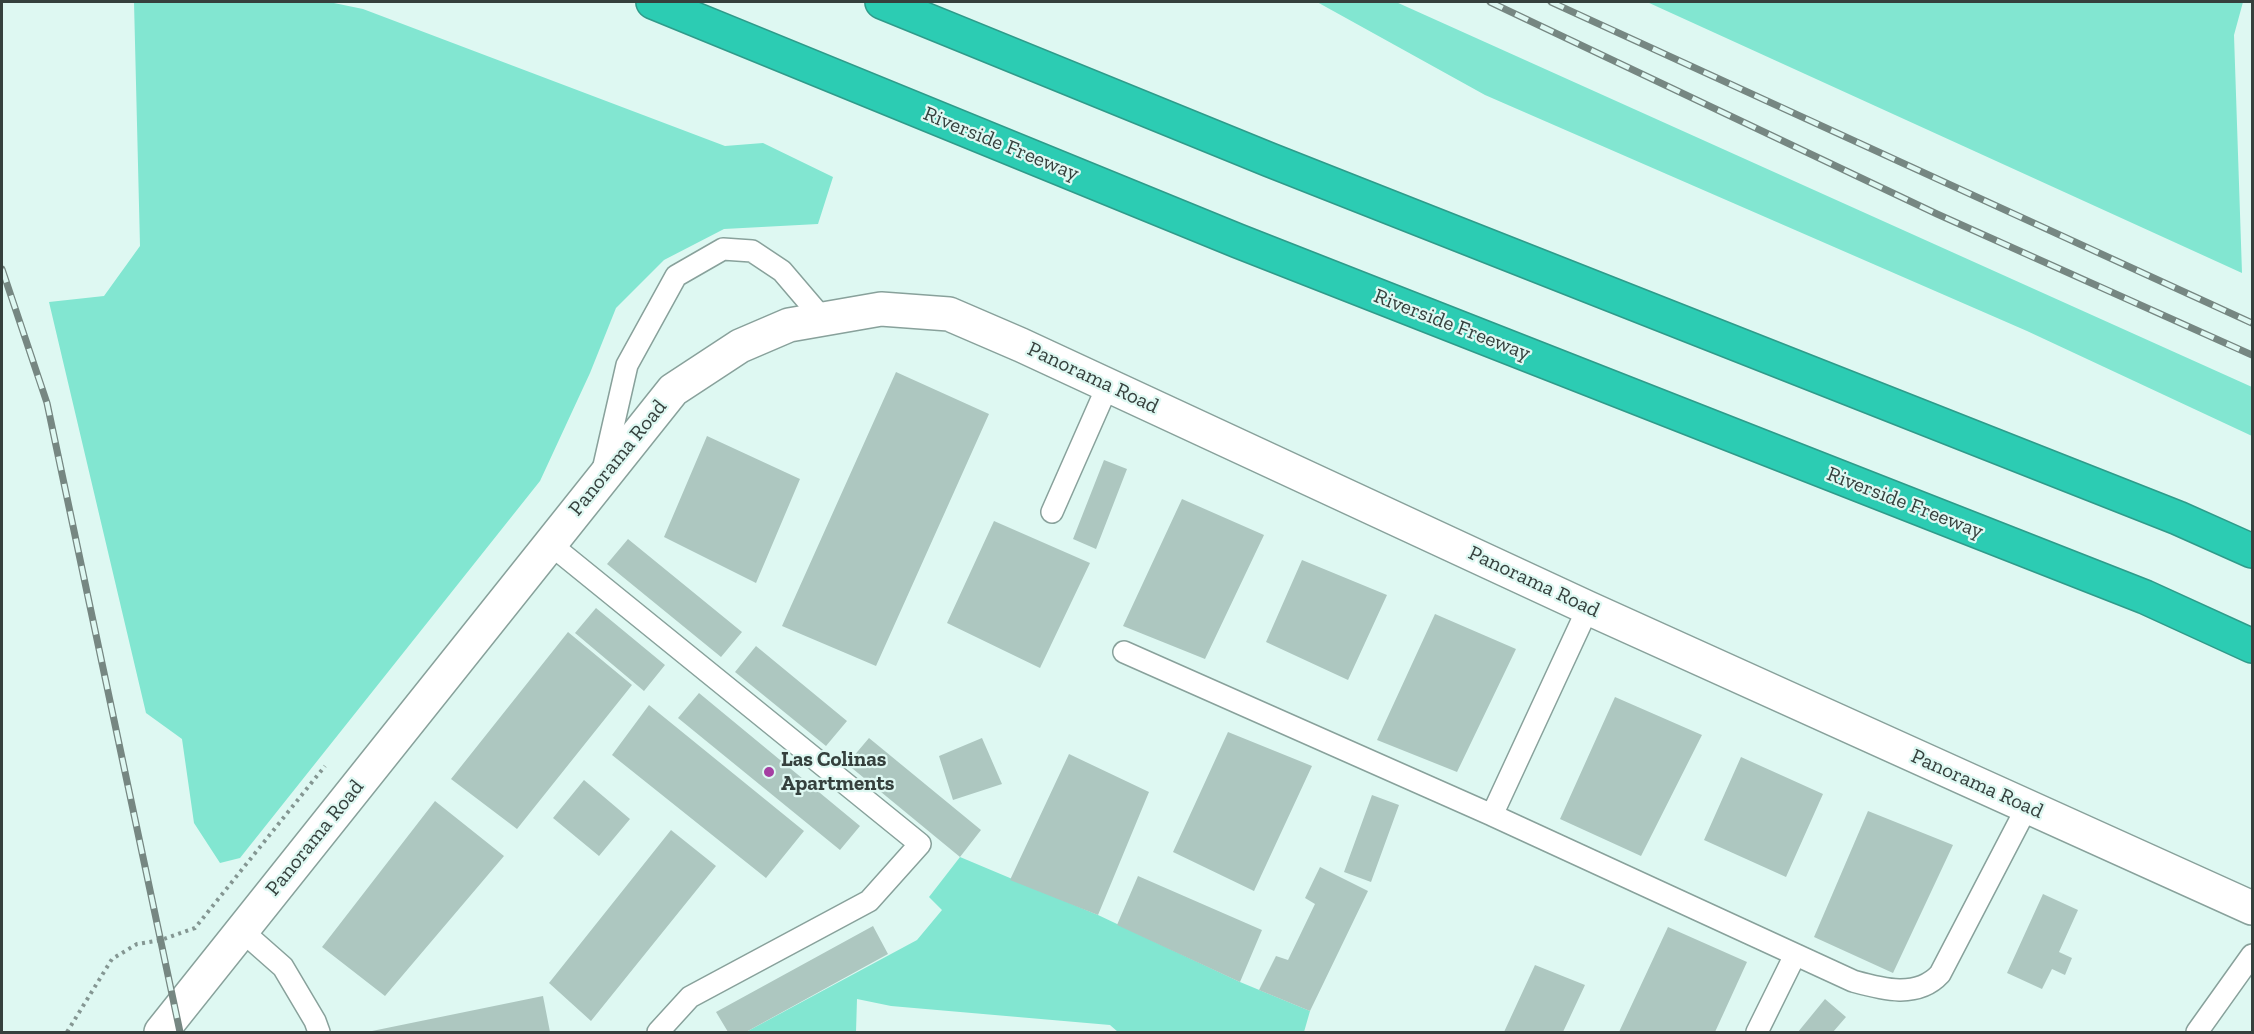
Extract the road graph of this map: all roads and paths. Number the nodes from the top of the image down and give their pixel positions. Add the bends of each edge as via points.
1 (653, 2) edge
2 (882, 2) edge
3 (823, 320) junction
4 (1108, 385) junction
5 (601, 480) junction
6 (1052, 512) dead end
7 (550, 544) junction
8 (2253, 551) edge
9 (1588, 608) junction
10 (2253, 646) edge
11 (1124, 652) dead end
12 (328, 762) dead end
13 (2027, 807) junction
14 (1492, 815) junction
15 (2253, 908) edge
16 (241, 930) junction
17 (1795, 955) junction
18 (2253, 955) edge
19 (67, 1032) edge
20 (161, 1032) edge
21 (319, 1032) edge
22 (658, 1032) edge
23 (1757, 1032) edge
24 (2196, 1032) edge

1 - 10 highway, Riverside Freeway via 1238,241 2145,597
2 - 8 highway
3 - 4 street, Panorama Road via 881,309 949,314
3 - 5 street, Panorama Road via 789,325 740,346 673,390
3 - 5 lane via 782,271 752,251 723,249 676,276 627,366
4 - 6 lane
4 - 9 street, Panorama Road
5 - 7 street, Panorama Road
7 - 16 street, Panorama Road
7 - 22 lane via 920,844 869,901 690,997
9 - 13 street, Panorama Road
9 - 14 lane
11 - 14 lane
12 - 19 path via 195,928 137,944 112,959
13 - 15 street, Panorama Road
13 - 17 lane via 1940,974 1923,988 1889,990 1853,981
14 - 17 lane
16 - 20 street, Panorama Road
16 - 21 lane via 284,967
17 - 23 lane
18 - 24 lane

